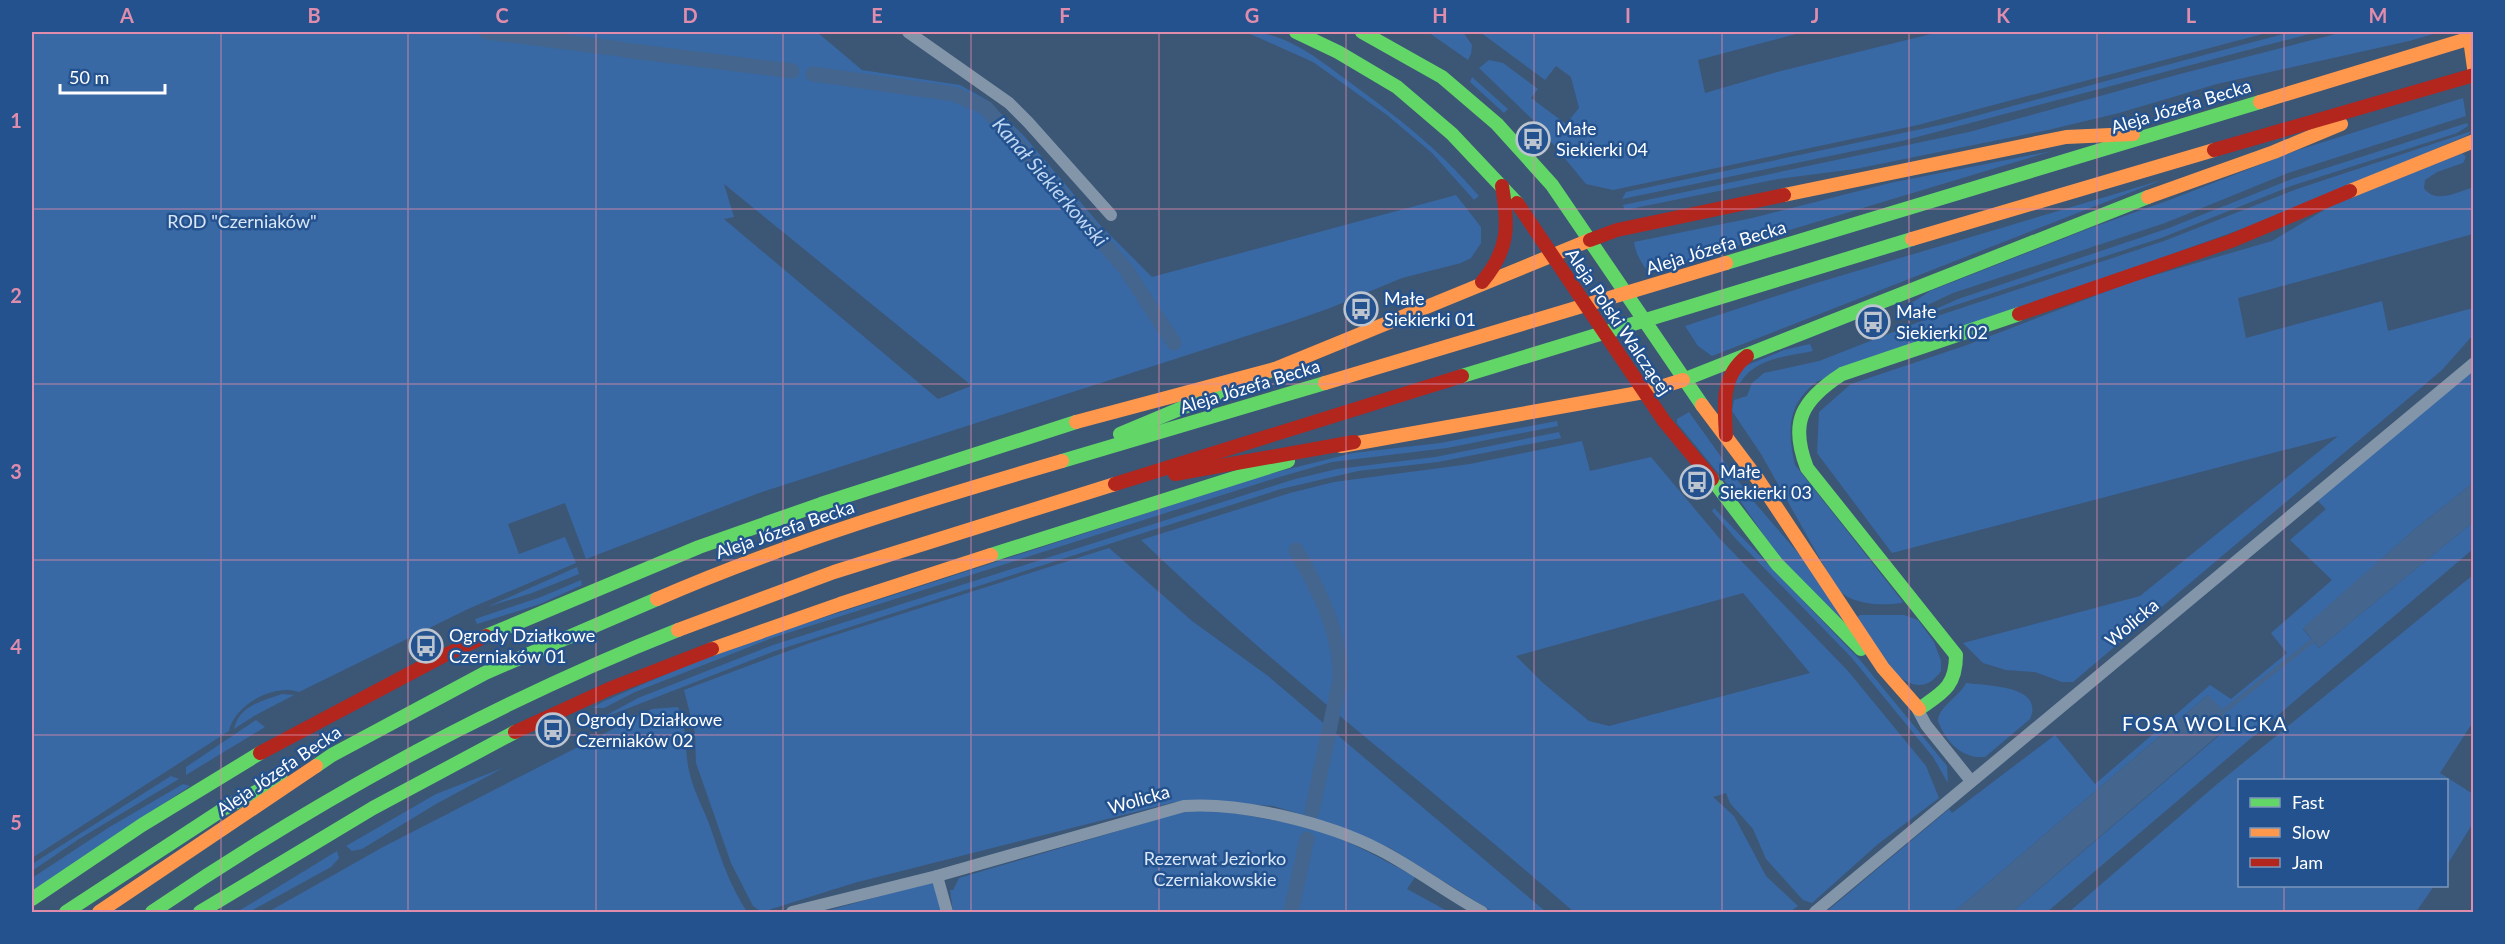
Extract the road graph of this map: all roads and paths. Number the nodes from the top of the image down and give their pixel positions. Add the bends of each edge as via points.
1 (908, 32) edge
2 (1296, 32) edge
3 (1362, 32) edge
4 (2469, 32) edge
5 (2474, 37) edge
6 (2474, 68) edge
7 (2474, 75) edge
8 (2377, 104) junction
9 (2162, 132) junction
10 (2474, 141) edge
11 (1502, 186) junction
12 (1111, 215) dead end
13 (1590, 240) junction
14 (1551, 255) junction
15 (1480, 283) junction
16 (1764, 346) junction
17 (2474, 363) edge
18 (1275, 369) junction
19 (1683, 380) junction
20 (1644, 392) junction
21 (1726, 435) junction
22 (1354, 442) junction
23 (1063, 460) junction
24 (1102, 488) junction
25 (1883, 668) junction
26 (1918, 710) junction
27 (332, 755) junction
28 (1971, 781) junction
29 (937, 876) junction
30 (32, 899) edge
31 (66, 912) edge
32 (99, 912) edge
33 (152, 912) edge
34 (200, 912) edge
35 (792, 912) edge
36 (947, 912) edge
37 (1482, 912) edge
38 (1815, 912) edge

1 - 12 street via 1028,122
2 - 11 main road, Aleja Polski Walczącej via 1397,87 1452,134
3 - 13 main road, Aleja Polski Walczącej via 1442,77 1482,110 1552,185
4 - 6 main road
5 - 9 main road, Aleja Józefa Becka
7 - 8 main road
8 - 16 main road via 2351,120 2284,148 2107,212
8 - 24 main road via 2108,180 1563,344
9 - 13 main road, Aleja Józefa Becka via 2066,137 1617,230
9 - 23 main road, Aleja Józefa Becka
10 - 26 main road via 2231,241 1842,374 1814,393 1801,414 1798,429 1807,468 1956,656 1957,671 1952,684
11 - 14 main road, Aleja Polski Walczącej
11 - 15 main road via 1506,240 1500,260
13 - 14 main road, Aleja Józefa Becka
13 - 19 main road, Aleja Polski Walczącej
14 - 15 main road, Aleja Józefa Becka
14 - 20 main road, Aleja Polski Walczącej
15 - 18 main road, Aleja Józefa Becka
16 - 19 main road
16 - 21 main road via 1731,370 1725,393
17 - 28 street, Wolicka
18 - 23 main road
18 - 30 main road, Aleja Józefa Becka via 1104,413 821,504 699,547 540,612 441,657 281,741 142,825
19 - 20 main road
19 - 21 main road, Aleja Polski Walczącej
20 - 22 main road
20 - 25 main road, Aleja Polski Walczącej via 1777,564 1842,632
21 - 25 main road, Aleja Polski Walczącej
22 - 24 main road
22 - 34 main road via 731,640 552,714 416,782
23 - 27 main road, Aleja Józefa Becka via 821,535 714,574 485,674
24 - 33 main road via 834,572 724,611 590,666 396,762 261,840
25 - 26 main road, Aleja Polski Walczącej
26 - 28 street, Aleja Polski Walczącej
27 - 31 main road via 235,802
27 - 32 main road, Aleja Józefa Becka
28 - 38 street, Wolicka
29 - 35 street, Wolicka
29 - 36 street
29 - 37 street, Wolicka via 1184,806 1205,804 1295,819 1339,833 1380,849

